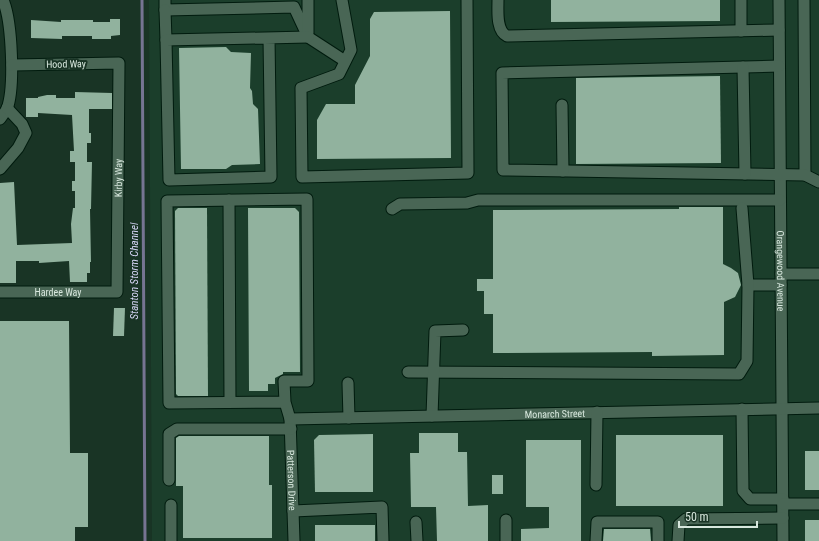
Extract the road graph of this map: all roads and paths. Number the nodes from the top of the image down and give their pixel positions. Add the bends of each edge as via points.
1 (3, 0) edge
2 (308, 0) edge
3 (342, 0) edge
4 (467, 0) edge
5 (498, 0) edge
6 (741, 0) edge
7 (779, 0) edge
8 (804, 0) edge
9 (275, 4) edge
10 (165, 5) edge
11 (779, 30) junction
12 (741, 31) junction
13 (308, 37) junction
14 (269, 38) junction
15 (166, 40) junction
16 (345, 61) junction
17 (119, 63) joint
18 (12, 65) junction
19 (779, 66) junction
20 (743, 67) junction
21 (562, 105) dead end
22 (7, 108) junction
23 (0, 120) edge
24 (0, 169) edge
25 (563, 171) junction
26 (745, 174) junction
27 (780, 175) junction
28 (805, 175) junction
29 (819, 182) edge
30 (229, 200) junction
31 (780, 200) junction
32 (742, 208) dead end
33 (392, 209) dead end
34 (819, 274) edge
35 (781, 279) junction
36 (748, 285) junction
37 (0, 292) edge
38 (117, 292) joint
39 (463, 330) dead end
40 (408, 372) dead end
41 (432, 373) junction
42 (348, 383) dead end
43 (230, 402) junction
44 (285, 402) junction
45 (819, 408) edge
46 (742, 409) junction
47 (782, 409) junction
48 (597, 412) junction
49 (432, 416) junction
50 (349, 418) junction
51 (290, 424) junction
52 (169, 480) dead end
53 (596, 485) dead end
54 (783, 502) junction
55 (819, 504) edge
56 (171, 505) dead end
57 (293, 511) junction
58 (783, 518) junction
59 (506, 520) dead end
60 (416, 522) dead end
61 (171, 541) edge
62 (294, 541) edge
63 (383, 541) edge
64 (417, 541) edge
65 (506, 541) edge
66 (596, 541) edge
67 (658, 541) edge
68 (678, 541) edge
69 (783, 541) edge

1 - 18 street
2 - 13 street
3 - 16 street via 351,50
4 - 16 street via 468,173 302,177 301,88 339,74
5 - 12 street via 500,29 502,34 507,36
6 - 12 street
7 - 11 street, Orangewood Avenue
8 - 28 street
9 - 10 street
9 - 13 street via 294,7
10 - 15 street
11 - 12 street
11 - 19 street, Orangewood Avenue
13 - 14 street
13 - 16 street
14 - 15 street
14 - 15 street via 271,177 169,180
17 - 18 street, Hood Way
17 - 38 street, Kirby Way
18 - 22 street
19 - 20 street
19 - 27 street, Orangewood Avenue
20 - 25 street via 502,73 502,170
20 - 26 street
21 - 25 street
22 - 23 street
22 - 24 street via 22,124 26,133 18,148
25 - 26 street
26 - 27 street
27 - 28 street
27 - 31 street, Orangewood Avenue
28 - 29 street
30 - 43 street
30 - 43 street via 167,201 169,403
30 - 44 street, Patterson Drive via 307,200 308,380 284,381
31 - 33 street via 478,200 467,203 400,204
31 - 35 street, Orangewood Avenue
32 - 36 street
34 - 35 street
35 - 36 street
35 - 47 street, Orangewood Avenue
36 - 41 street via 747,361 739,374
37 - 38 street, Hardee Way
39 - 41 street via 434,331
40 - 41 street
41 - 49 street
42 - 50 street
43 - 44 street
44 - 51 street, Patterson Drive
45 - 47 street, Monarch Street
46 - 47 street, Monarch Street
46 - 48 street, Monarch Street
46 - 54 street via 743,491 750,499
47 - 54 street, Orangewood Avenue
48 - 49 street, Monarch Street
48 - 53 street
49 - 50 street, Monarch Street
50 - 51 street, Monarch Street
51 - 52 street, Monarch Street via 177,429 169,434
51 - 57 street, Patterson Drive
54 - 55 street
54 - 58 street, Orangewood Avenue
56 - 61 street
57 - 62 street, Patterson Drive
57 - 63 street via 382,507
58 - 68 street via 686,519 679,526
58 - 69 street, Orangewood Avenue
59 - 65 street
60 - 64 street
66 - 67 street via 596,522 658,522

